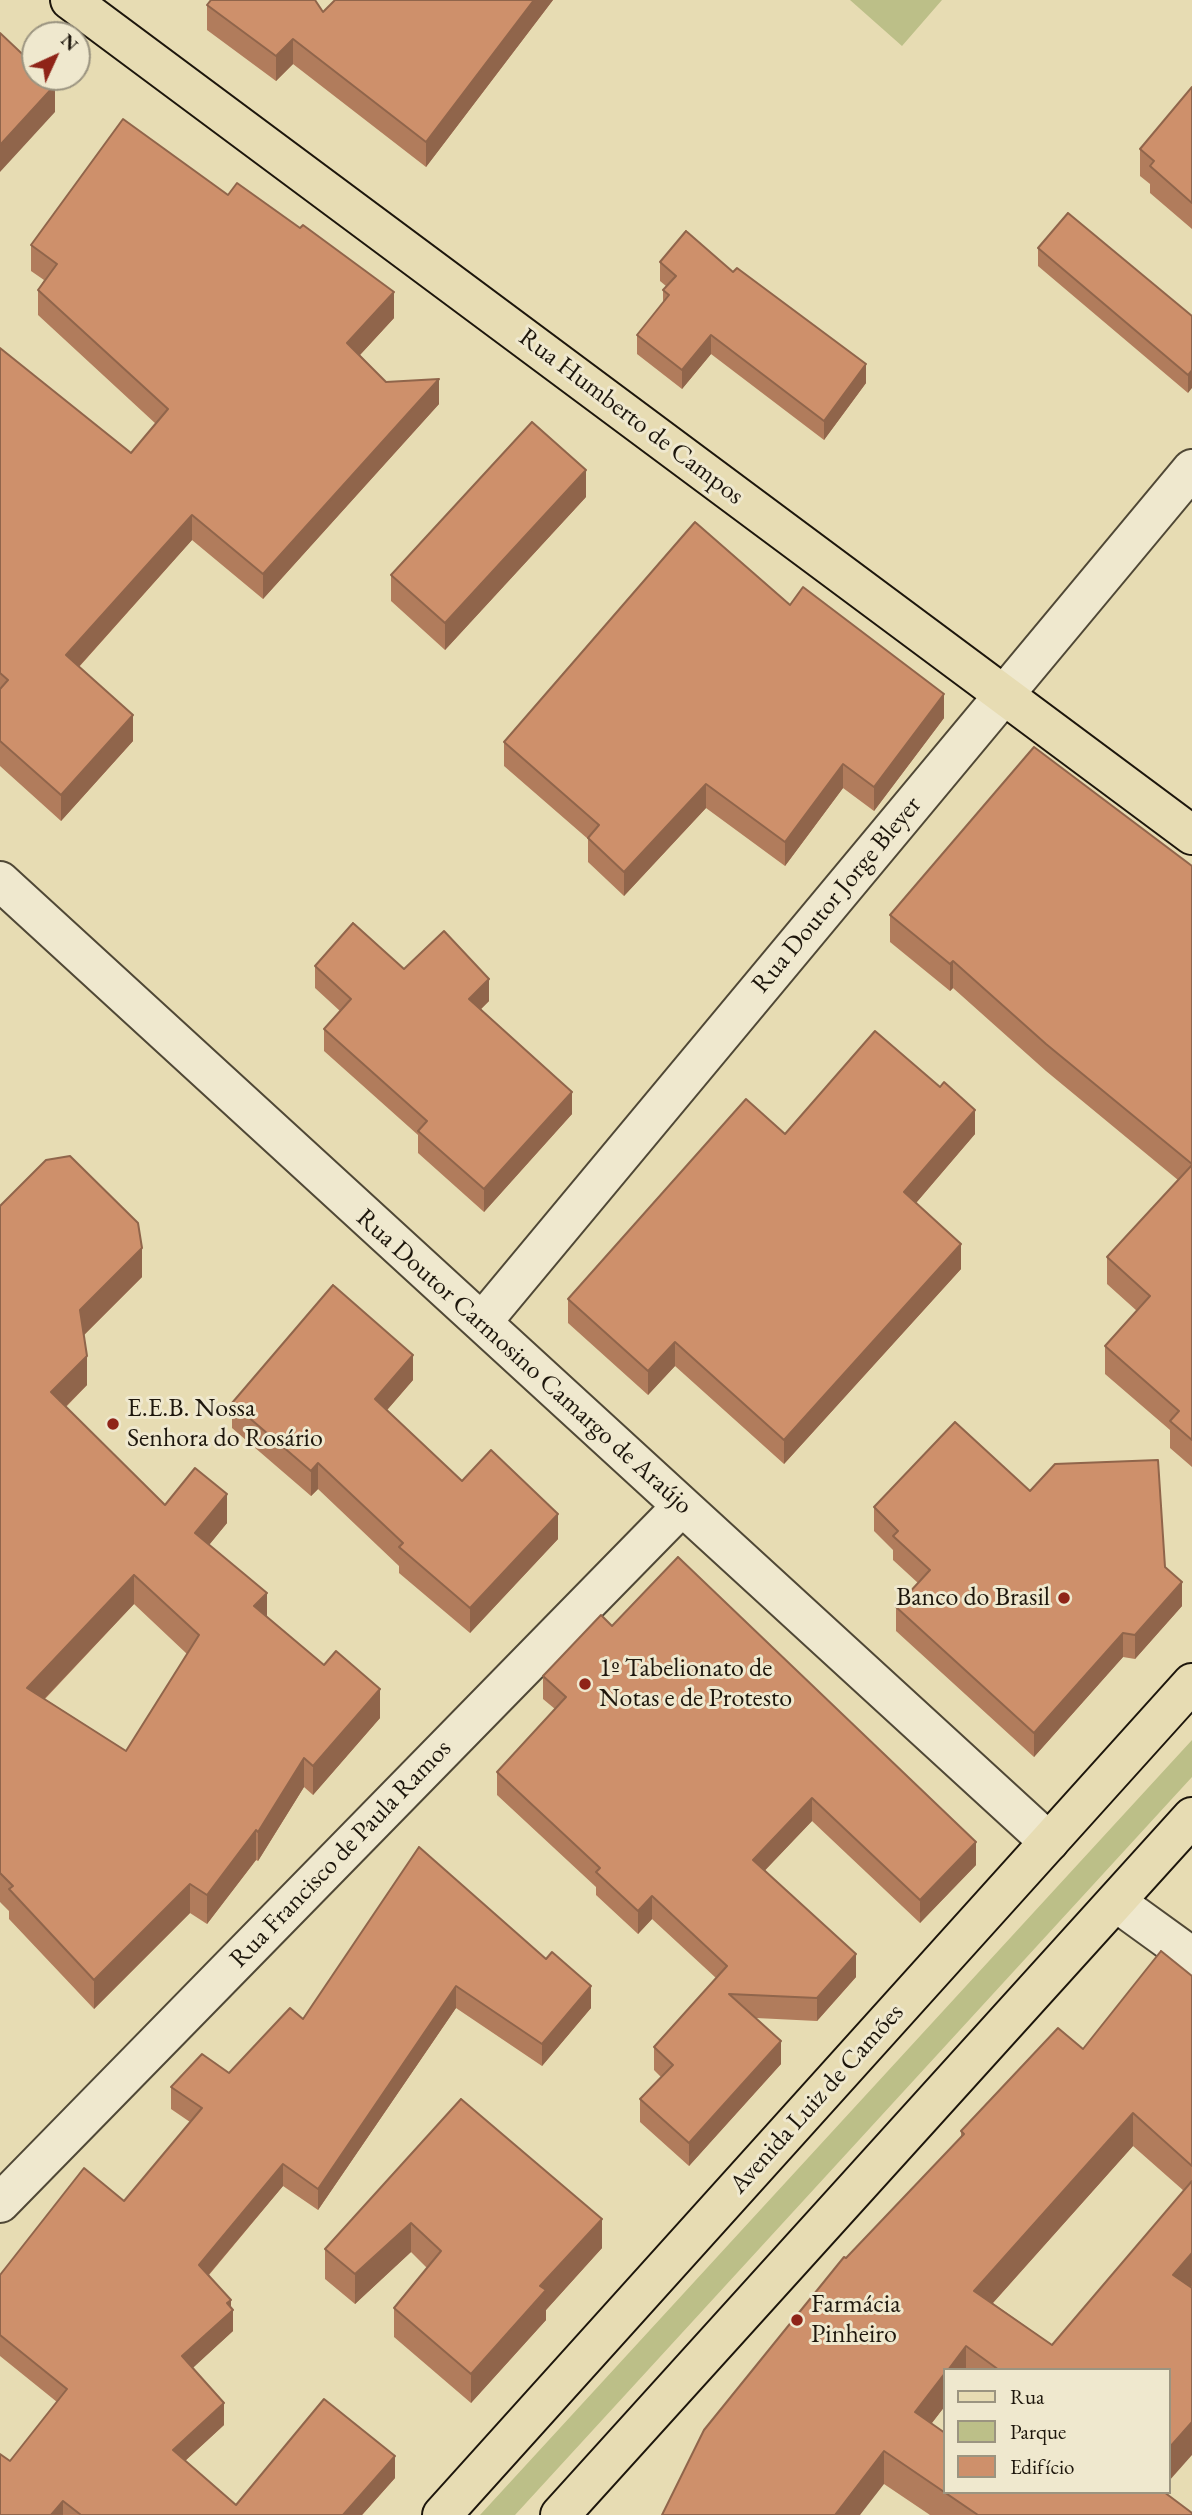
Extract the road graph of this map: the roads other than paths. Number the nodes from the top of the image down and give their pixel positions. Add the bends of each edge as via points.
1 (70, 0) edge
2 (1192, 468) edge
3 (1003, 695) junction
4 (1192, 835) edge
5 (0, 881) edge
6 (482, 1322) junction
7 (682, 1506) junction
8 (1192, 1683) edge
9 (1192, 1817) edge
10 (1049, 1842) junction
11 (1116, 1902) junction
12 (1192, 1957) edge
13 (0, 2203) edge
14 (442, 2515) edge
15 (560, 2515) edge

1 - 3 main road, Rua Humberto de Campos
2 - 3 street, Rua Doutor Jorge Bleyer
3 - 4 main road, Rua Humberto de Campos
3 - 6 street, Rua Doutor Jorge Bleyer
5 - 6 street, Rua Doutor Carmosino Camargo de Araújo
6 - 7 street, Rua Doutor Carmosino Camargo de Araújo
7 - 10 street, Rua Doutor Carmosino Camargo de Araújo
7 - 13 street, Rua Francisco de Paula Ramos
8 - 10 main road, Avenida Luiz de Camões
9 - 11 main road
10 - 14 main road, Avenida Luiz de Camões
11 - 12 street
11 - 15 main road

